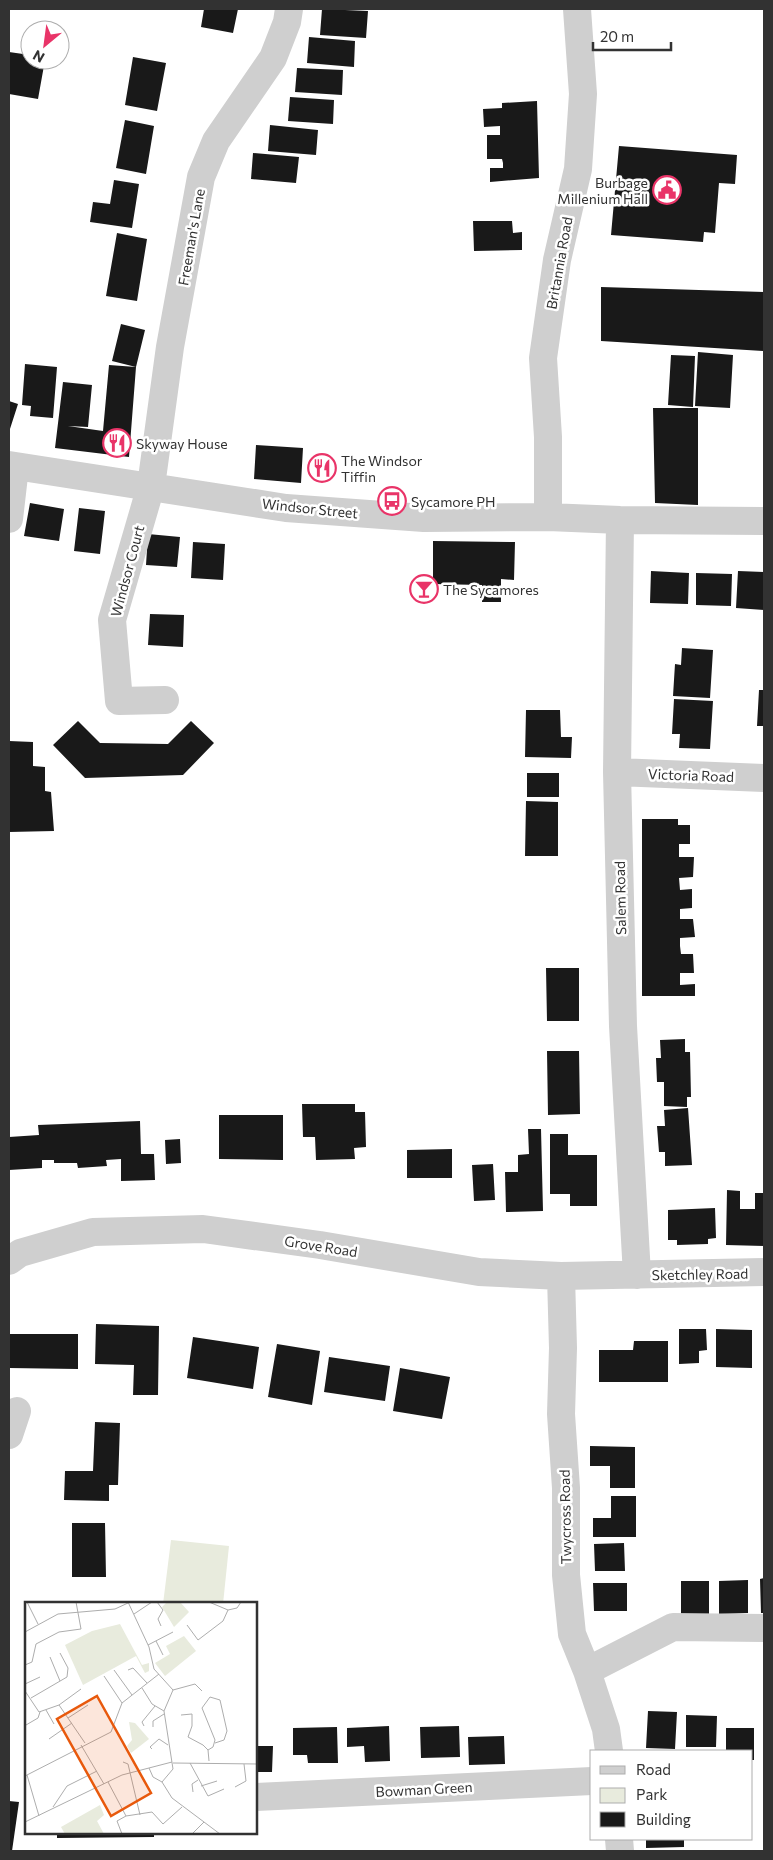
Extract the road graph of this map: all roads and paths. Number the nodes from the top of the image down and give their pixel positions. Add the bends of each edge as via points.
1 (289, 9) edge
2 (577, 9) edge
3 (12, 466) edge
4 (151, 486) junction
5 (548, 517) junction
6 (9, 519) edge
7 (620, 520) junction
8 (764, 521) edge
9 (165, 700) dead end
10 (617, 772) junction
11 (764, 778) edge
12 (9, 1261) edge
13 (764, 1272) edge
14 (637, 1275) junction
15 (561, 1276) junction
16 (764, 1628) edge
17 (587, 1671) junction
18 (609, 1750) edge
19 (590, 1781) edge
20 (258, 1797) edge

1 - 4 street, Freeman's Lane via 274,58 216,141 201,177 170,348
2 - 5 street, Britannia Road via 583,94 578,169 557,260 543,358 548,437
3 - 4 street, Windsor Street
3 - 6 street
4 - 5 street, Windsor Street via 286,508 424,518
4 - 9 street, Windsor Court via 112,620 119,701
5 - 7 street, Windsor Street
7 - 8 street, Windsor Street
7 - 10 street, Salem Road
10 - 11 street, Victoria Road
10 - 14 street, Salem Road via 623,1026
12 - 15 street, Grove Road via 20,1253 93,1232 203,1229 479,1272
13 - 14 street, Sketchley Road
14 - 15 street, Grove Road
15 - 17 street, Twycross Road via 566,1575 572,1634
16 - 17 street via 673,1627
17 - 18 street, Twycross Road via 606,1730
19 - 20 street, Bowman Green

